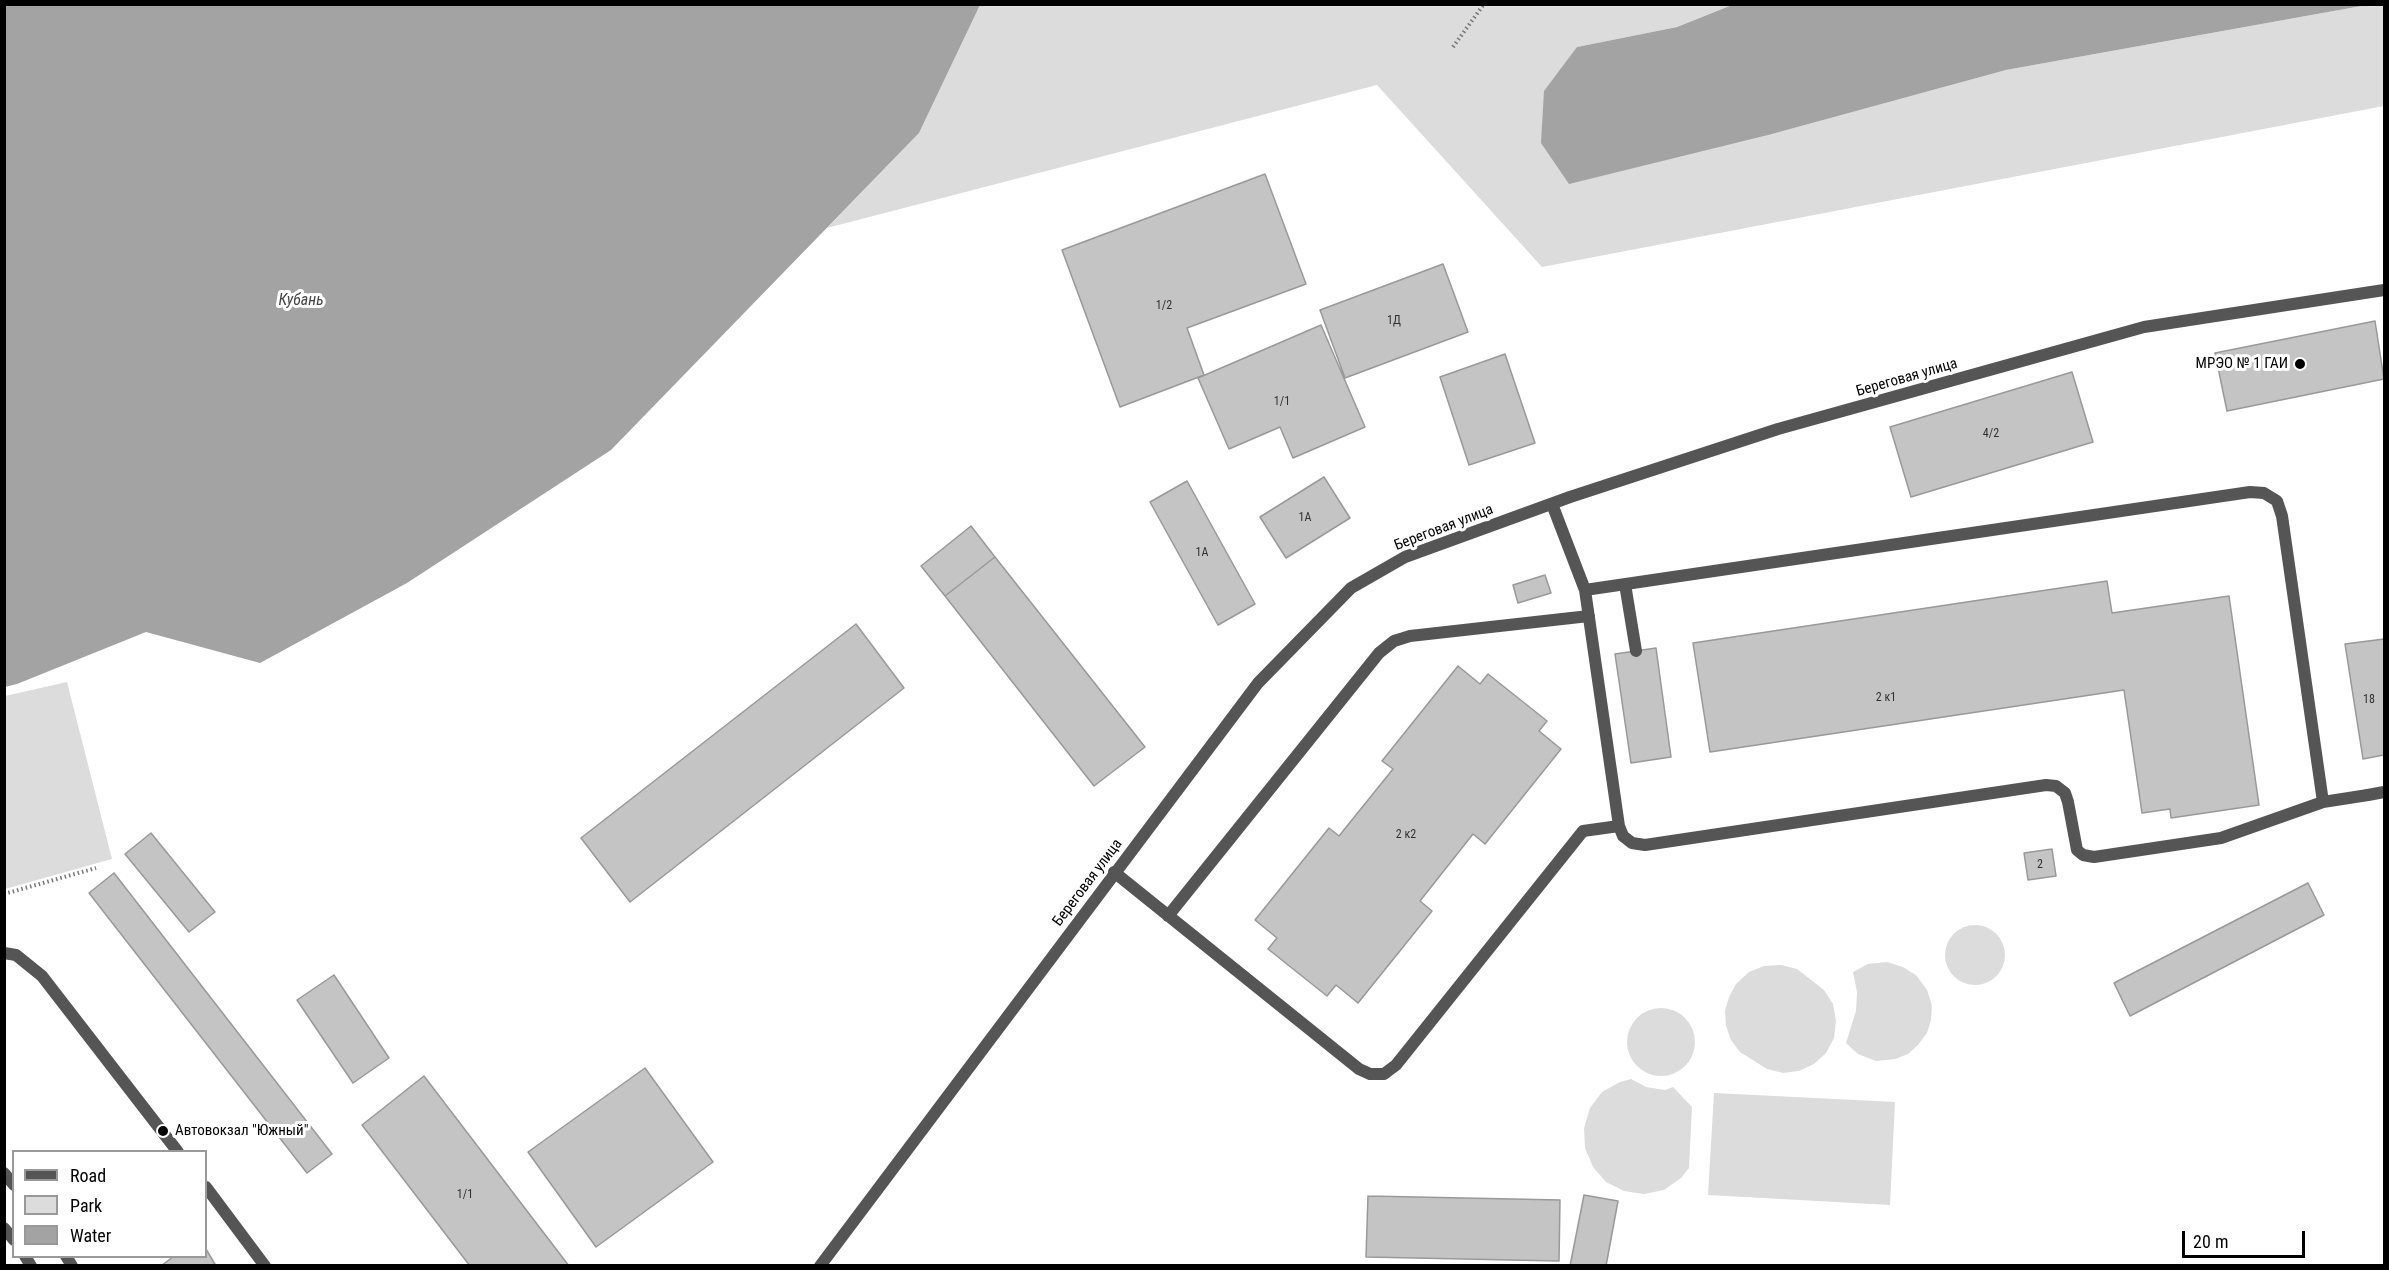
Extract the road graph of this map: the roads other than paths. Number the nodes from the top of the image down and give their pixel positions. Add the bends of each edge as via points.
1 (2385, 290) edge
2 (1552, 504) junction
3 (1625, 584) junction
4 (1585, 590) junction
5 (1589, 616) junction
6 (1636, 651) dead end
7 (2385, 792) edge
8 (2323, 802) junction
9 (1619, 826) junction
10 (1114, 872) junction
11 (1168, 916) junction
12 (4, 953) edge
13 (176, 1150) edge
14 (207, 1188) edge
15 (265, 1266) edge
16 (820, 1266) edge

1 - 2 street, Береговая улица via 2144,327 1778,429
2 - 4 street
2 - 10 street, Береговая улица via 1405,557 1351,588 1258,683
3 - 4 street
3 - 6 street
3 - 8 street via 2264,493 2277,501 2282,516
4 - 5 street
5 - 9 street
5 - 11 street via 1394,641 1379,653
7 - 8 street
8 - 9 street via 2221,838 2094,856 2077,850 2065,793 2046,785 1645,844 1632,843
9 - 11 street via 1583,831 1396,1065 1384,1074 1359,1069
10 - 11 street
10 - 16 street, Береговая улица
12 - 13 street via 16,956 42,976
14 - 15 street

